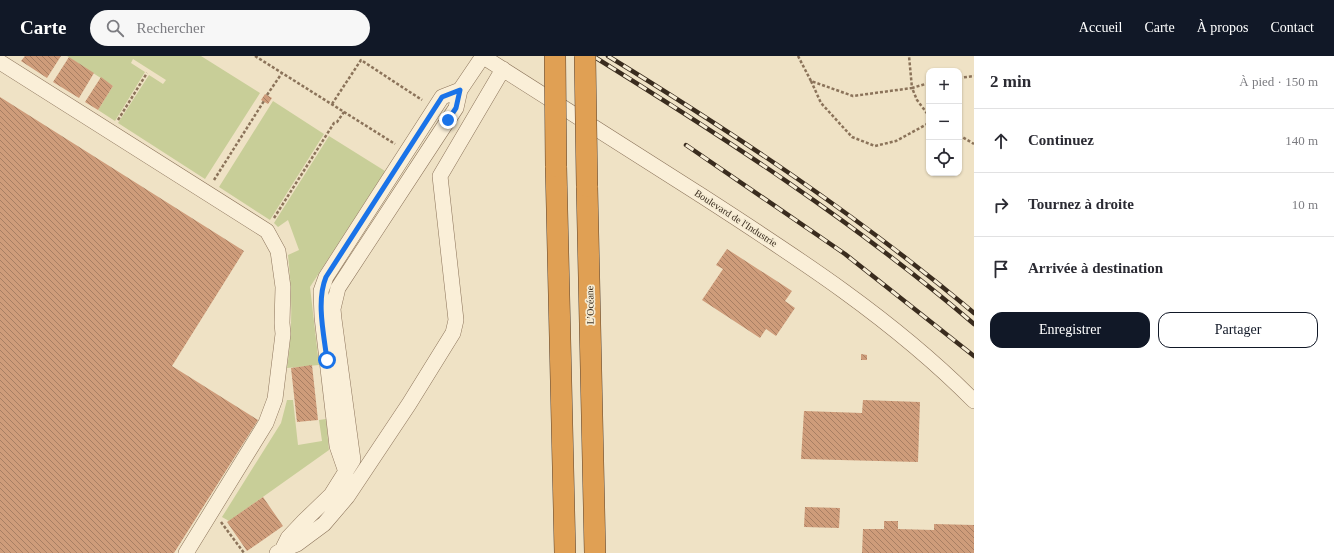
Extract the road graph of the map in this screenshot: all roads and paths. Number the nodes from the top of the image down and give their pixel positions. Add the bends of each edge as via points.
1 (256, 56) edge
2 (483, 56) edge
3 (555, 56) edge
4 (585, 56) edge
5 (798, 56) edge
6 (909, 56) edge
7 (0, 62) edge
8 (503, 69) junction
9 (282, 73) junction
10 (147, 74) dead end
11 (974, 76) edge
12 (962, 78) edge
13 (811, 81) junction
14 (926, 84) edge
15 (912, 88) junction
16 (267, 95) dead end
17 (264, 101) dead end
18 (426, 102) dead end
19 (332, 104) junction
20 (344, 112) junction
21 (926, 112) edge
22 (116, 124) dead end
23 (926, 125) edge
24 (962, 138) edge
25 (974, 144) edge
26 (398, 146) dead end
27 (206, 192) junction
28 (267, 230) junction
29 (974, 401) edge
30 (350, 466) junction
31 (367, 468) junction
32 (219, 518) dead end
33 (279, 551) edge
34 (186, 553) edge
35 (244, 553) edge
36 (565, 553) edge
37 (595, 553) edge

1 - 9 path
2 - 8 street, Boulevard de l'Industrie
2 - 30 street via 460,90 456,108 338,288 333,309
3 - 36 highway, bridge
4 - 37 highway, L’Océane, bridge
5 - 13 path
6 - 15 path
7 - 27 street
8 - 29 street, Boulevard de l'Industrie via 837,286 922,352
8 - 31 street via 440,176 456,320 453,333
9 - 16 path
9 - 19 path
10 - 22 path
11 - 12 path
13 - 15 path via 853,96
13 - 23 path via 821,103 852,137 875,146 896,141
14 - 15 path
15 - 21 path
17 - 27 path
18 - 19 path via 361,60
19 - 20 path
20 - 26 path
20 - 28 path via 334,123
24 - 25 path
27 - 28 street
28 - 34 street via 278,251 282,287 283,334 275,399 266,423
30 - 31 street
30 - 33 street via 331,495 288,538
31 - 33 street via 324,524 297,544
32 - 35 path

